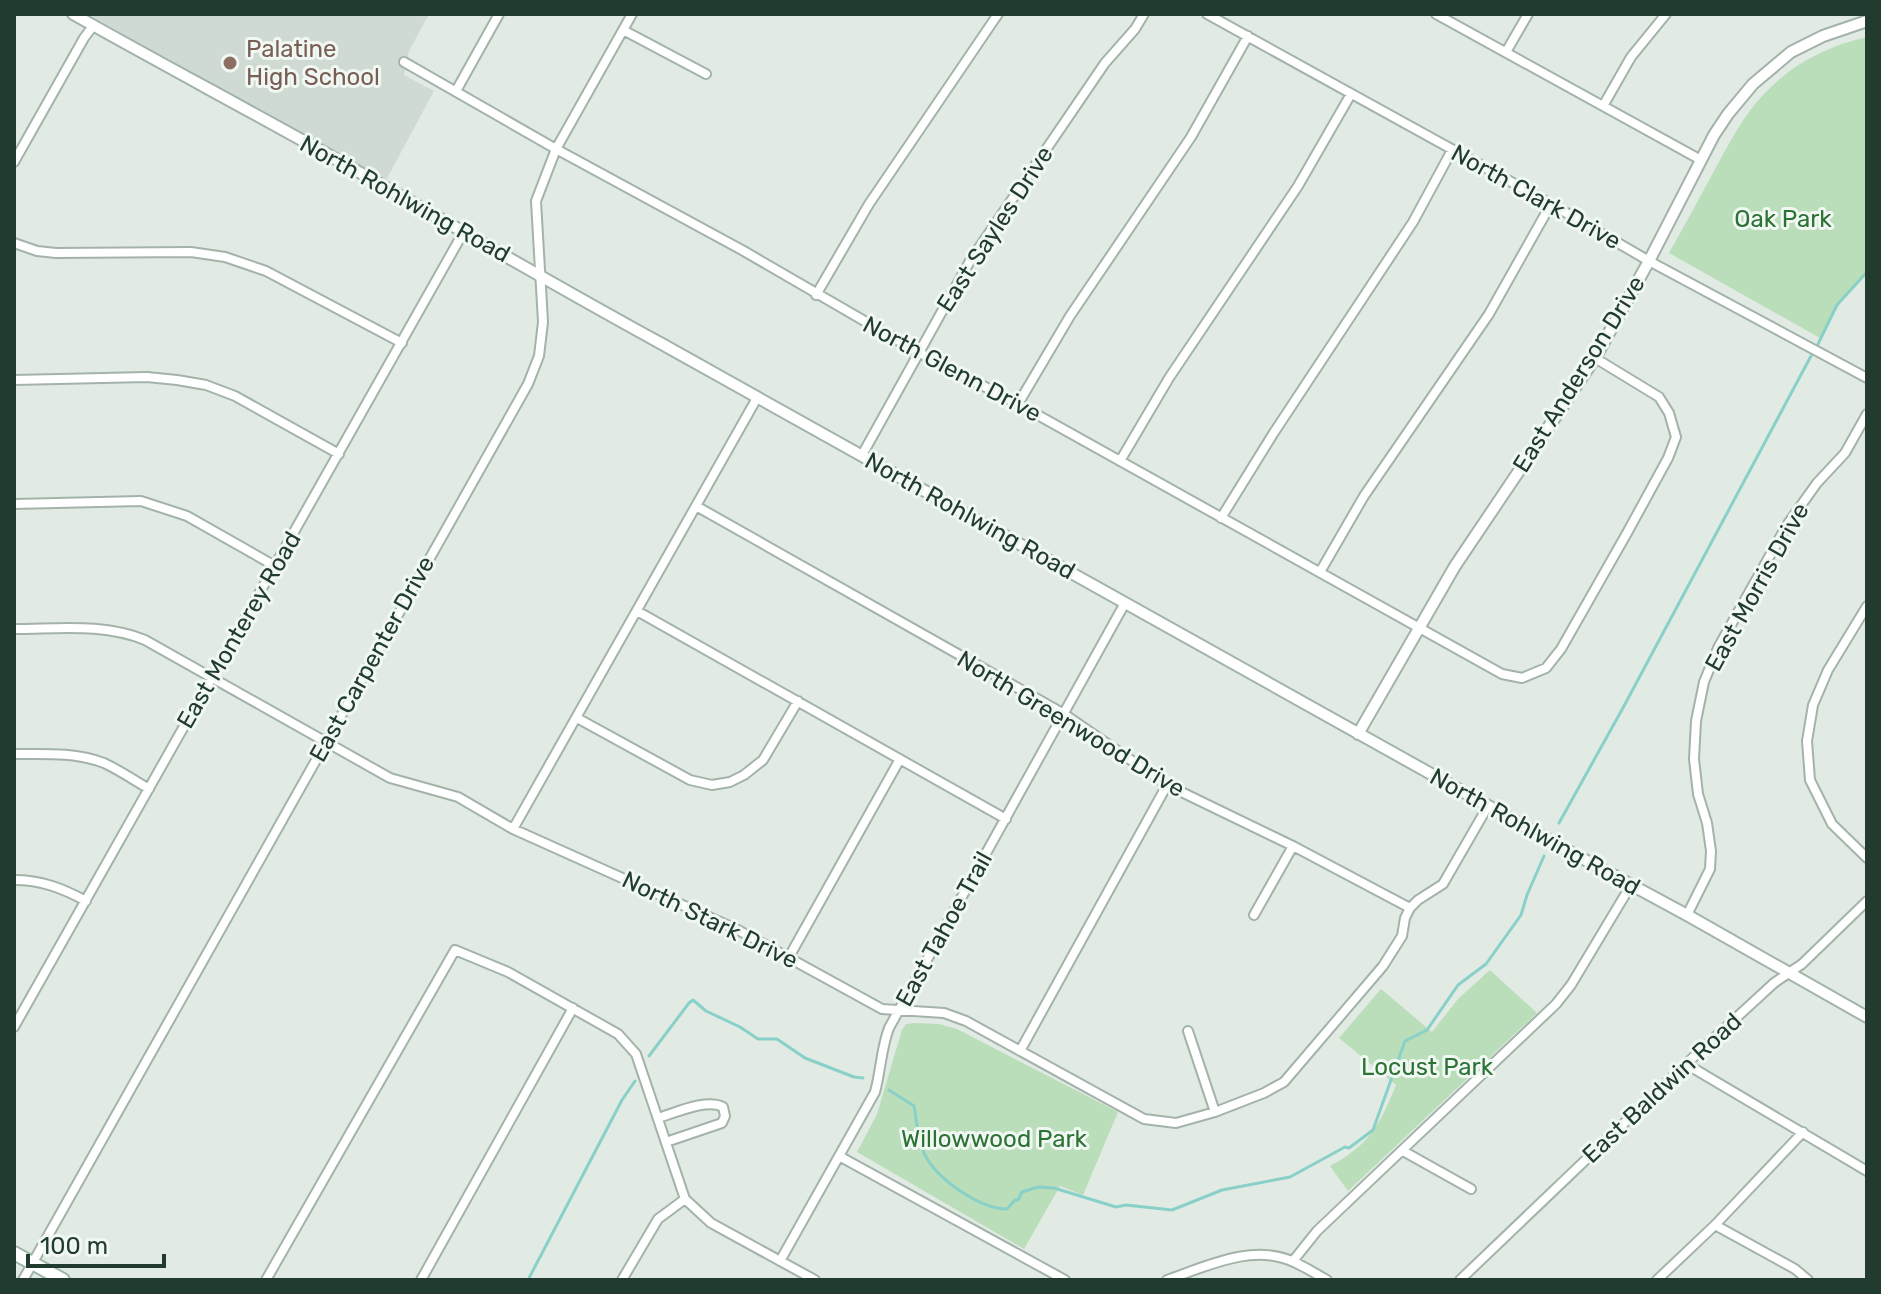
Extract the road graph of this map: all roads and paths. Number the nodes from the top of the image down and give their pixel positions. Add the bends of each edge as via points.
1 (73, 14) edge
2 (499, 14) edge
3 (632, 14) edge
4 (998, 14) edge
5 (1144, 14) edge
6 (1207, 14) edge
7 (1436, 14) edge
8 (1528, 14) edge
9 (1666, 14) edge
10 (1867, 21) edge
11 (93, 26) junction
12 (623, 30) junction
13 (1248, 36) junction
14 (1506, 52) junction
15 (404, 62) dead end
16 (706, 74) dead end
17 (456, 91) junction
18 (1351, 94) junction
19 (1603, 106) junction
20 (556, 149) junction
21 (1452, 150) junction
22 (1701, 160) junction
23 (14, 162) edge
24 (1551, 204) junction
25 (463, 233) junction
26 (14, 243) edge
27 (1649, 261) junction
28 (539, 275) junction
29 (816, 295) junction
30 (402, 343) junction
31 (918, 352) junction
32 (1595, 358) junction
33 (1867, 378) edge
34 (14, 380) edge
35 (757, 398) junction
36 (1018, 404) junction
37 (1867, 414) edge
38 (339, 454) junction
39 (862, 455) junction
40 (1120, 461) junction
41 (14, 504) edge
42 (696, 506) junction
43 (1221, 518) junction
44 (275, 566) junction
45 (1320, 572) junction
46 (1125, 603) junction
47 (1867, 606) edge
48 (637, 611) junction
49 (1420, 628) junction
50 (14, 629) edge
51 (213, 677) junction
52 (798, 701) junction
53 (1064, 714) junction
54 (577, 718) junction
55 (1358, 734) junction
56 (326, 742) junction
57 (14, 754) edge
58 (900, 759) junction
59 (1167, 785) junction
60 (149, 789) junction
61 (1488, 806) junction
62 (1006, 819) junction
63 (513, 829) junction
64 (1293, 846) junction
65 (1867, 858) edge
66 (14, 880) edge
67 (1631, 885) junction
68 (86, 901) junction
69 (1867, 901) edge
70 (1410, 908) junction
71 (1254, 915) dead end
72 (1687, 915) junction
73 (789, 957) junction
74 (1789, 974) junction
75 (573, 1008) junction
76 (899, 1010) junction
77 (1867, 1017) edge
78 (14, 1027) edge
79 (1188, 1031) dead end
80 (1020, 1051) junction
81 (1686, 1064) junction
82 (1215, 1112) junction
83 (658, 1118) junction
84 (1803, 1132) junction
85 (666, 1142) junction
86 (1403, 1151) junction
87 (839, 1156) junction
88 (1867, 1171) edge
89 (1471, 1189) dead end
90 (685, 1199) junction
91 (1715, 1225) junction
92 (14, 1253) edge
93 (780, 1261) junction
94 (1293, 1261) junction
95 (33, 1263) junction
96 (23, 1280) edge
97 (63, 1280) edge
98 (266, 1280) edge
99 (421, 1280) edge
100 (622, 1280) edge
101 (815, 1280) edge
102 (1065, 1280) edge
103 (1167, 1280) edge
104 (1327, 1280) edge
105 (1460, 1280) edge
106 (1657, 1280) edge
107 (1808, 1280) edge

1 - 11 street, North Rohlwing Road
2 - 17 street
3 - 12 street, East Carpenter Drive
4 - 29 street via 869,204
5 - 31 street, East Sayles Drive via 970,261
6 - 13 street, North Clark Drive
7 - 14 street
8 - 14 street
9 - 19 street via 1631,57
10 - 22 street, East Anderson Drive via 1808,43 1763,74 1728,114
11 - 23 street
11 - 25 street, North Rohlwing Road
12 - 16 street
12 - 20 street, East Carpenter Drive
13 - 18 street, North Clark Drive
13 - 36 street via 1191,137 1070,316
14 - 19 street
15 - 17 street, North Glenn Drive
17 - 20 street, North Glenn Drive
18 - 21 street, North Clark Drive
18 - 40 street via 1298,186
19 - 22 street
20 - 28 street, East Carpenter Drive via 536,201
20 - 29 street, North Glenn Drive
21 - 24 street, North Clark Drive
21 - 43 street via 1413,222
22 - 27 street, East Anderson Drive
24 - 27 street, North Clark Drive
24 - 45 street via 1489,314 1364,496
25 - 28 street, North Rohlwing Road
25 - 30 street, East Monterey Road
26 - 30 street via 56,253 191,252 225,257 266,271
27 - 32 street, East Anderson Drive
27 - 33 street, North Clark Drive
28 - 35 street, North Rohlwing Road
28 - 56 street, East Carpenter Drive via 543,336 535,369
29 - 31 street, North Glenn Drive
30 - 38 street, East Monterey Road
31 - 36 street, North Glenn Drive
31 - 39 street, East Sayles Drive
32 - 49 street, East Anderson Drive via 1455,566
32 - 49 street, North Glenn Drive via 1659,397 1676,437 1561,649 1546,668 1522,678 1502,674
34 - 38 street via 147,377 206,385
35 - 39 street, North Rohlwing Road
35 - 42 street
36 - 40 street, North Glenn Drive
37 - 72 street, East Morris Drive via 1845,453 1787,525 1704,682 1694,759 1710,869
38 - 44 street, East Monterey Road
39 - 46 street, North Rohlwing Road
40 - 43 street, North Glenn Drive
41 - 44 street via 141,501 187,516
42 - 48 street
42 - 53 street, North Greenwood Drive
43 - 45 street, North Glenn Drive
44 - 51 street, East Monterey Road
45 - 49 street, North Glenn Drive
46 - 53 street, East Tahoe Trail
46 - 55 street, North Rohlwing Road
47 - 65 street via 1828,670 1813,705 1807,741 1810,780 1832,824
48 - 52 street
48 - 54 street
49 - 55 street, East Anderson Drive
50 - 51 street, North Stark Drive via 115,630
51 - 56 street, North Stark Drive
51 - 60 street, East Monterey Road
52 - 54 street via 763,760 730,782 712,785 690,780
52 - 58 street
53 - 59 street, North Greenwood Drive
53 - 62 street, East Tahoe Trail
54 - 63 street
55 - 61 street, North Rohlwing Road
56 - 63 street, North Stark Drive via 396,780 458,797
56 - 95 street, East Carpenter Drive
57 - 60 street via 86,758
58 - 62 street
58 - 73 street
59 - 64 street, North Greenwood Drive
59 - 80 street
60 - 68 street, East Monterey Road
61 - 67 street, North Rohlwing Road
61 - 70 street via 1443,884
62 - 76 street, East Tahoe Trail
63 - 73 street, North Stark Drive
64 - 70 street, North Greenwood Drive
64 - 71 street
66 - 68 street via 53,886
67 - 72 street, North Rohlwing Road
67 - 86 street via 1556,1004
68 - 78 street, East Monterey Road
69 - 74 street, East Baldwin Road
70 - 82 street, North Stark Drive via 1402,936 1383,966 1284,1082
72 - 74 street, North Rohlwing Road
73 - 76 street, North Stark Drive via 882,1009
74 - 77 street, North Rohlwing Road
74 - 81 street, East Baldwin Road
75 - 83 street via 618,1034 636,1054
75 - 98 street via 455,950
75 - 99 street
76 - 80 street, North Stark Drive via 944,1013
76 - 87 street, East Tahoe Trail via 882,1049 875,1092
79 - 82 street
80 - 82 street, North Stark Drive via 1144,1119 1176,1123
81 - 84 street
81 - 105 street, East Baldwin Road
83 - 85 street
83 - 85 street via 705,1104 723,1107 722,1123
84 - 88 street
84 - 91 street
85 - 90 street
86 - 89 street
86 - 94 street via 1317,1231
87 - 93 street, East Tahoe Trail
87 - 102 street
90 - 93 street via 711,1223
90 - 100 street via 658,1219
91 - 106 street
91 - 107 street
92 - 95 main road
93 - 101 street
94 - 103 street via 1266,1254 1230,1258
94 - 104 street
95 - 96 street, East Carpenter Drive
95 - 97 main road

